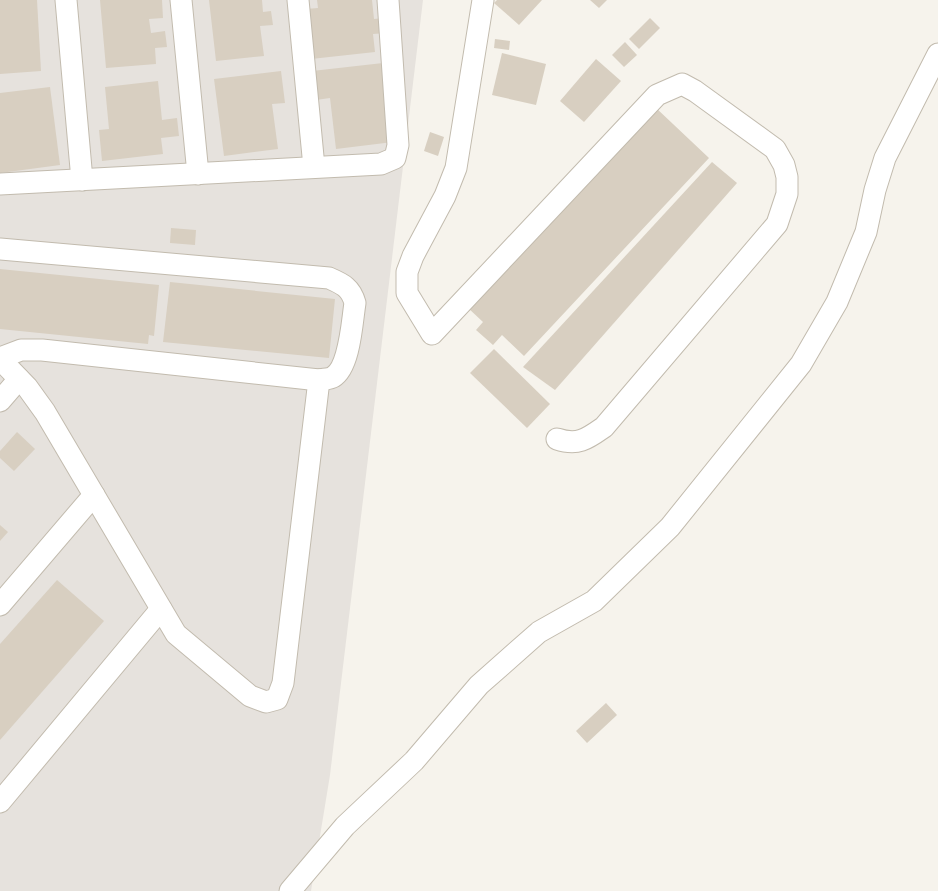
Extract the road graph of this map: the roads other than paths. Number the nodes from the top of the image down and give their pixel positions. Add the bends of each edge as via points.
1 (66, 0) edge
2 (181, 0) edge
3 (298, 0) edge
4 (388, 0) edge
5 (483, 0) edge
6 (938, 54) edge
7 (314, 167) junction
8 (198, 174) junction
9 (82, 180) junction
10 (0, 184) edge
11 (0, 249) edge
12 (0, 358) edge
13 (19, 379) junction
14 (319, 380) junction
15 (0, 401) edge
16 (557, 439) dead end
17 (94, 495) junction
18 (0, 605) edge
19 (161, 609) junction
20 (0, 802) edge
21 (290, 891) edge

1 - 9 street
2 - 8 street
3 - 7 street
4 - 7 street via 398,145 395,158 381,164
5 - 16 street via 456,168 407,272 407,293 432,334 657,94 669,88 682,84 695,91 776,149 787,177 787,194 777,224 604,428 571,444
6 - 21 street via 885,158 866,232 837,302 801,364 670,527 594,601 539,632 479,685 414,761 345,826
7 - 8 street
8 - 9 street
9 - 10 street
11 - 14 street via 329,278 344,284 355,303 343,365 332,378
12 - 13 street
12 - 14 street via 21,350 42,350
13 - 15 street
13 - 17 street via 45,412
14 - 19 street via 283,683 277,699 266,702 250,696 176,634
17 - 18 street
17 - 19 street
19 - 20 street

